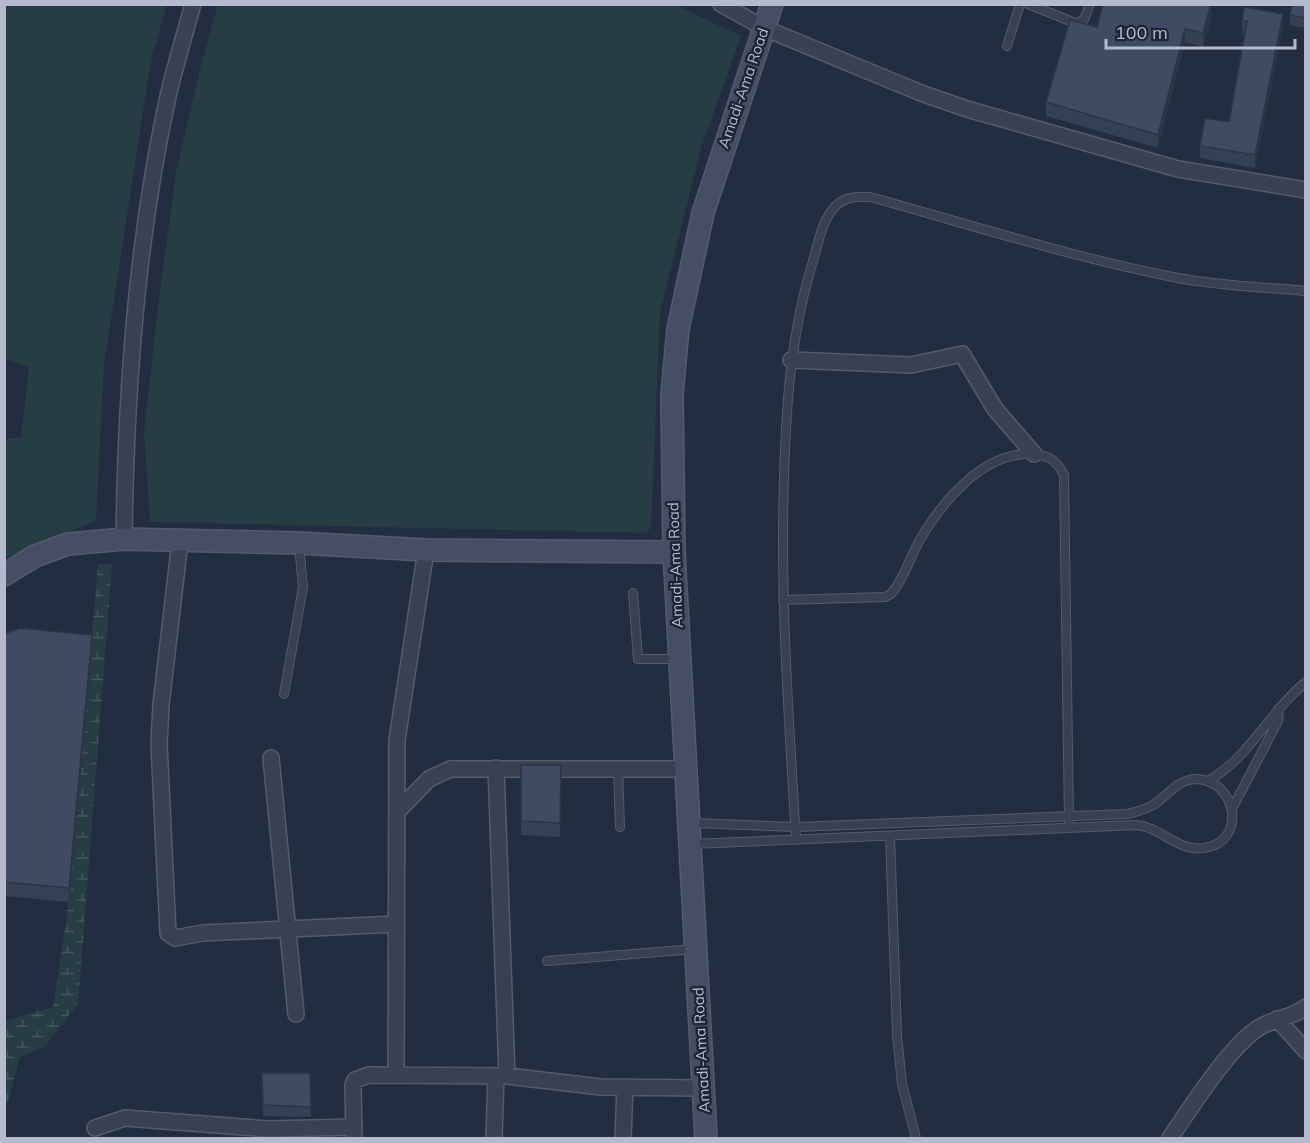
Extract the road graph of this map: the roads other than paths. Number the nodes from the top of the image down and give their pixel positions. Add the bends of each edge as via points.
1 (193, 4) edge
2 (721, 4) edge
3 (772, 4) edge
4 (1020, 4) edge
5 (1028, 4) edge
6 (1090, 4) edge
7 (764, 28) junction
8 (1007, 46) dead end
9 (1305, 190) edge
10 (1305, 291) edge
11 (791, 360) junction
12 (1034, 454) junction
13 (124, 539) junction
14 (180, 541) junction
15 (298, 543) junction
16 (426, 550) junction
17 (674, 552) junction
18 (4, 575) edge
19 (633, 593) dead end
20 (783, 600) junction
21 (679, 659) junction
22 (1305, 682) edge
23 (284, 694) dead end
24 (1280, 705) junction
25 (271, 758) dead end
26 (496, 768) junction
27 (618, 768) junction
28 (685, 769) junction
29 (1208, 781) junction
30 (1232, 809) junction
31 (397, 812) junction
32 (1069, 816) junction
33 (620, 827) dead end
34 (796, 827) junction
35 (1070, 827) junction
36 (689, 834) junction
37 (890, 836) junction
38 (796, 840) junction
39 (396, 924) junction
40 (288, 930) junction
41 (695, 950) junction
42 (547, 961) dead end
43 (1305, 1007) edge
44 (296, 1014) dead end
45 (1277, 1019) junction
46 (1305, 1051) edge
47 (396, 1075) junction
48 (502, 1076) junction
49 (625, 1087) junction
50 (704, 1088) junction
51 (96, 1128) dead end
52 (354, 1133) edge
53 (494, 1138) edge
54 (623, 1138) edge
55 (706, 1138) edge
56 (916, 1138) edge
57 (1170, 1138) edge

1 - 13 street via 167,99 143,241 126,415
2 - 7 street
3 - 7 street, Amadi-Ama Road
4 - 8 lane
5 - 6 lane via 1075,23 1084,20
7 - 9 street via 967,109 1178,169
7 - 17 street, Amadi-Ama Road via 703,213 678,329 672,394
10 - 11 lane via 1192,280 1140,270 859,196 838,204 825,223
11 - 12 street via 911,365 962,354 995,409
11 - 20 lane via 786,407
12 - 20 lane via 1014,454 994,461 963,484 927,529 891,594
12 - 32 lane via 1058,462 1064,475
13 - 14 street
13 - 18 street via 68,544 35,556
14 - 15 street
14 - 40 street via 159,744 168,933 175,938 203,933
15 - 16 street
15 - 23 lane via 303,586
16 - 17 street
16 - 31 street via 397,740
17 - 21 street, Amadi-Ama Road
19 - 21 lane via 638,659
20 - 34 lane
21 - 28 street, Amadi-Ama Road
22 - 24 lane
24 - 29 lane via 1232,764
24 - 30 lane via 1278,721
25 - 40 street
26 - 27 street
26 - 31 street via 438,772
26 - 48 street
27 - 28 street
27 - 33 lane
28 - 36 street, Amadi-Ama Road
29 - 30 lane via 1226,793
29 - 32 lane via 1193,779 1181,783 1138,812
30 - 35 lane via 1231,829 1223,839 1206,848 1184,847 1148,826
31 - 39 street
32 - 34 lane
32 - 35 lane
34 - 36 lane
34 - 38 lane
35 - 37 lane
36 - 38 lane
36 - 41 street, Amadi-Ama Road
37 - 38 lane
37 - 56 lane via 897,1035
39 - 40 street
39 - 47 street
40 - 44 street
41 - 42 lane
41 - 50 street, Amadi-Ama Road
43 - 45 street via 1295,1015
45 - 46 street
45 - 57 street via 1258,1028 1232,1053
47 - 48 street
47 - 52 street via 369,1075 355,1080
48 - 49 street
48 - 53 street
49 - 50 street
49 - 54 street
50 - 55 street, Amadi-Ama Road
51 - 52 street via 125,1118

